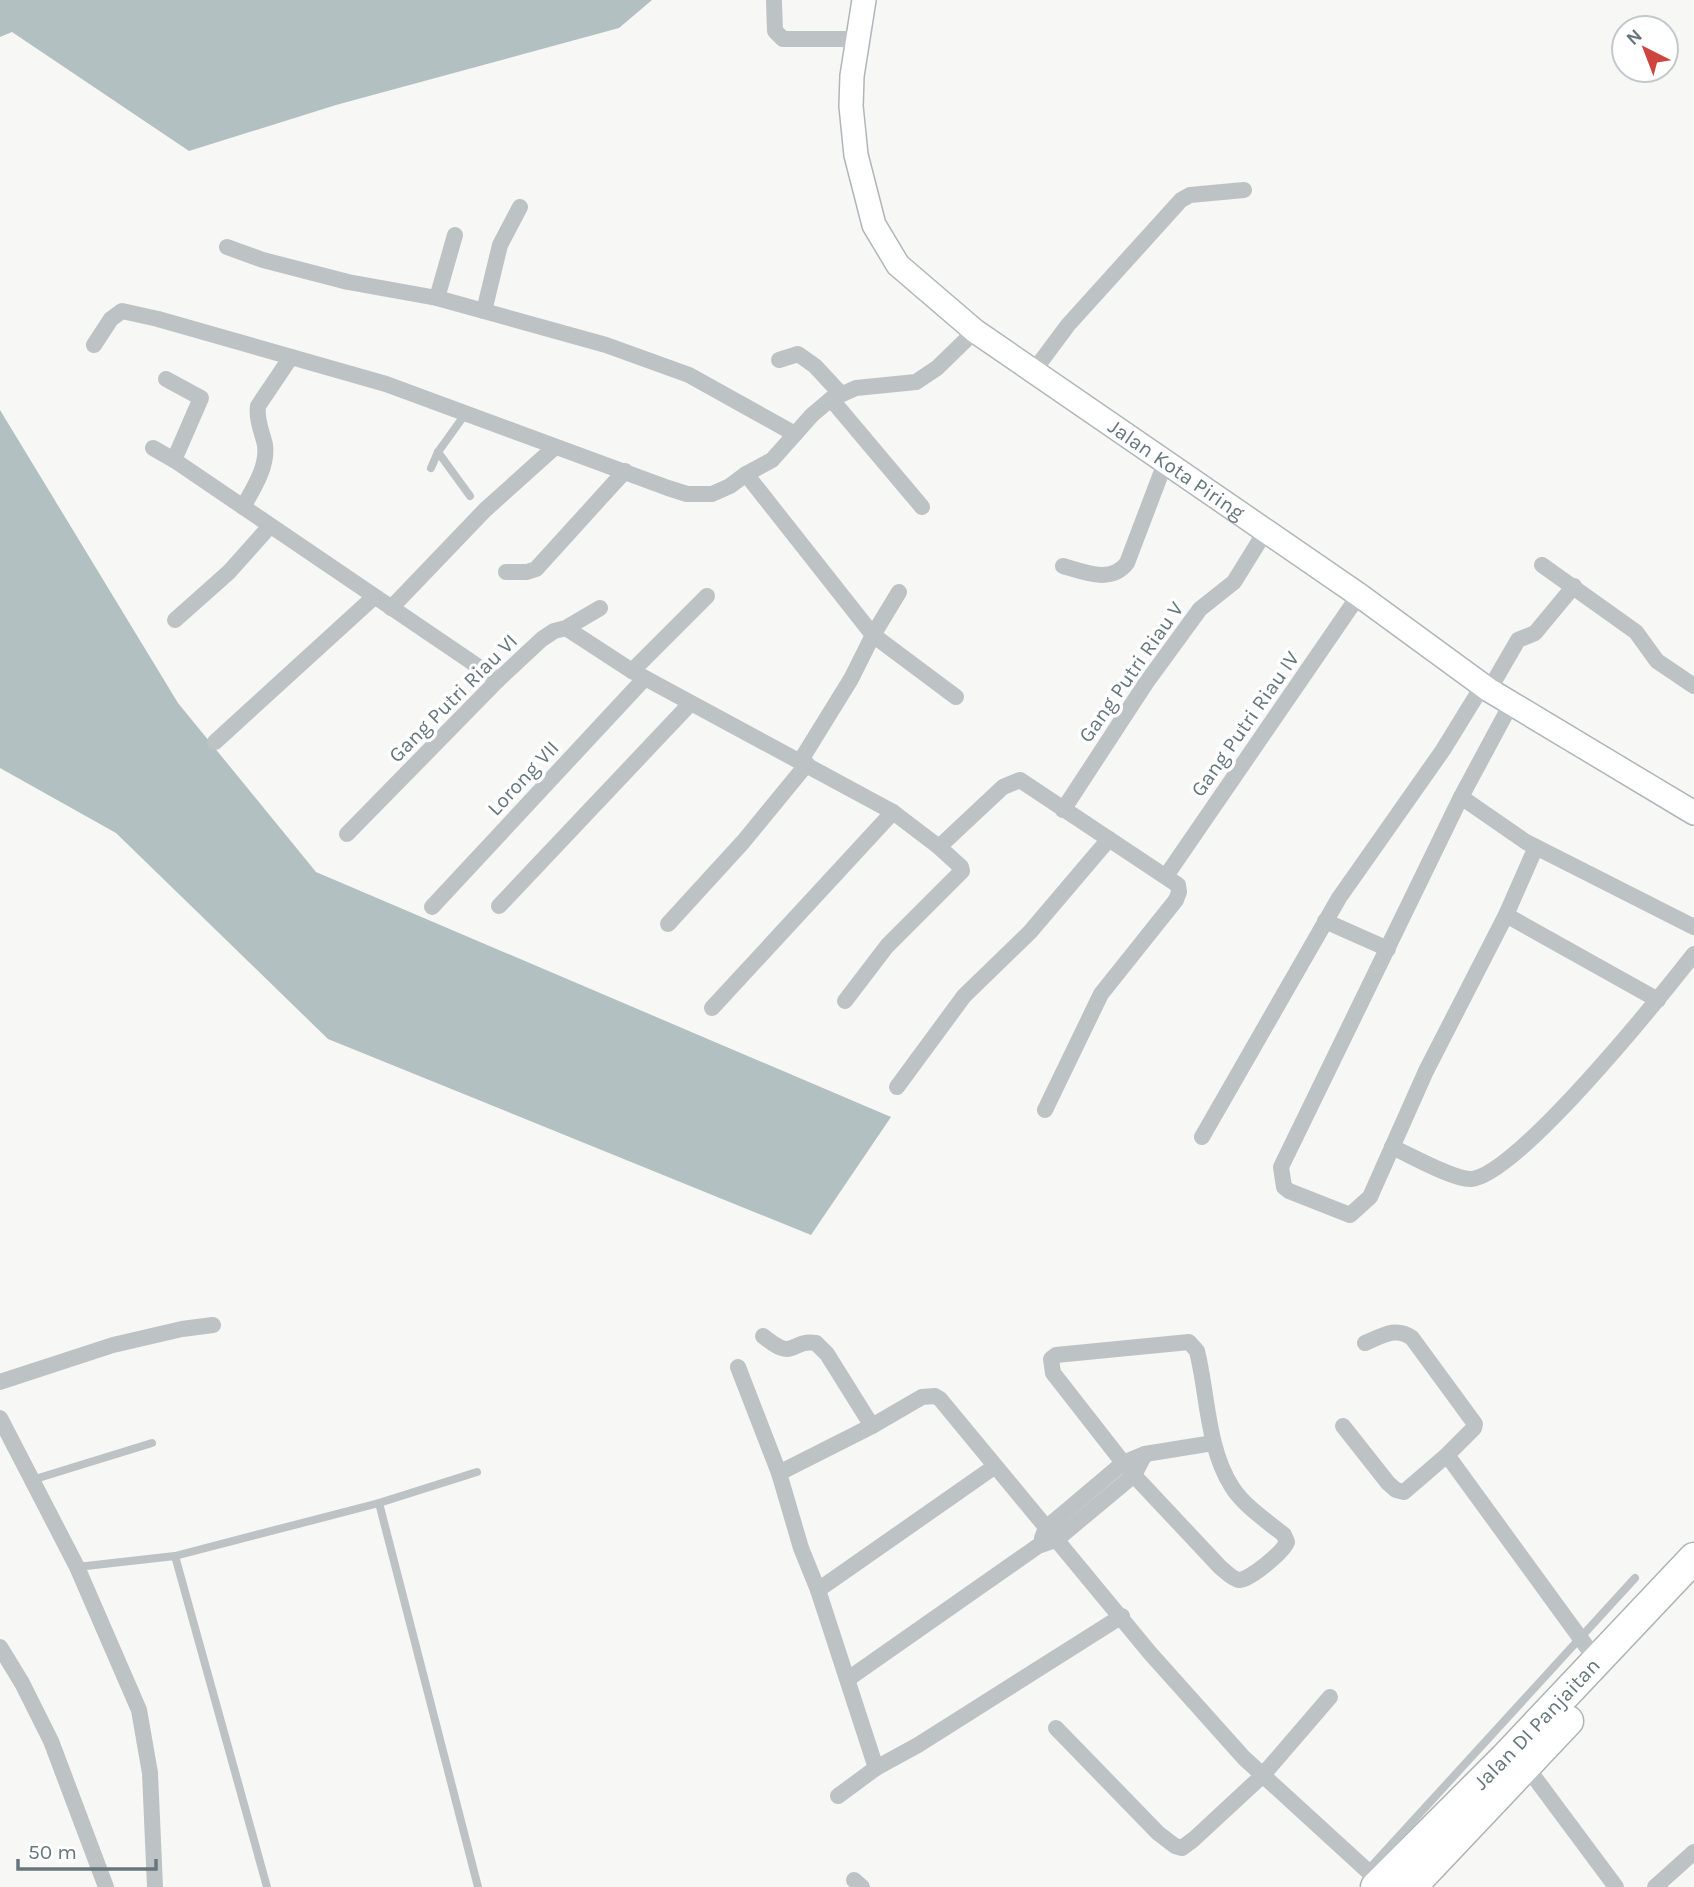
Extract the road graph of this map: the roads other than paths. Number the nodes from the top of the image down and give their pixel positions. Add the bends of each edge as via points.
1 (864, 0) edge
2 (774, 2) edge
3 (857, 39) junction
4 (1244, 190) dead end
5 (520, 207) dead end
6 (455, 236) dead end
7 (227, 247) dead end
8 (437, 298) junction
9 (484, 311) junction
10 (975, 331) junction
11 (94, 345) dead end
12 (291, 357) junction
13 (779, 360) dead end
14 (1033, 372) junction
15 (166, 379) dead end
16 (836, 396) junction
17 (466, 413) junction
18 (795, 433) junction
19 (555, 447) junction
20 (153, 448) dead end
21 (438, 452) junction
22 (174, 460) junction
23 (1165, 463) junction
24 (431, 468) dead end
25 (625, 471) junction
26 (746, 474) junction
27 (470, 496) dead end
28 (243, 507) junction
29 (922, 507) dead end
30 (270, 526) junction
31 (1265, 532) junction
32 (1542, 565) dead end
33 (1063, 566) dead end
34 (506, 572) dead end
35 (1574, 586) junction
36 (899, 592) dead end
37 (1359, 595) junction
38 (707, 596) dead end
39 (374, 597) junction
40 (391, 608) junction
41 (600, 608) dead end
42 (175, 620) dead end
43 (566, 628) junction
44 (873, 635) junction
45 (638, 675) junction
46 (498, 680) junction
47 (1694, 686) edge
48 (1486, 688) junction
49 (956, 697) dead end
50 (690, 704) junction
51 (1511, 704) junction
52 (215, 742) dead end
53 (804, 762) junction
54 (1461, 797) junction
55 (1063, 810) junction
56 (893, 812) junction
57 (1694, 813) edge
58 (347, 834) dead end
59 (1109, 839) junction
60 (939, 847) junction
61 (1536, 847) junction
62 (1166, 876) junction
63 (499, 906) dead end
64 (432, 907) dead end
65 (1506, 915) junction
66 (1325, 921) junction
67 (668, 925) dead end
68 (1694, 927) edge
69 (1388, 949) junction
70 (1694, 954) edge
71 (1658, 1000) junction
72 (845, 1001) dead end
73 (712, 1008) dead end
74 (897, 1087) dead end
75 (1045, 1110) dead end
76 (1202, 1137) dead end
77 (1392, 1147) junction
78 (212, 1325) dead end
79 (763, 1336) dead end
80 (1364, 1343) dead end
81 (738, 1367) dead end
82 (0, 1382) edge
83 (0, 1418) edge
84 (872, 1426) junction
85 (1343, 1426) dead end
86 (152, 1443) dead end
87 (1213, 1443) junction
88 (1447, 1455) junction
89 (994, 1467) junction
90 (1128, 1469) junction
91 (477, 1472) dead end
92 (779, 1473) junction
93 (32, 1480) junction
94 (379, 1503) junction
95 (1051, 1534) junction
96 (174, 1556) junction
97 (1694, 1558) edge
98 (77, 1567) junction
99 (1635, 1578) dead end
100 (1694, 1584) edge
101 (818, 1590) junction
102 (1122, 1616) junction
103 (0, 1647) edge
104 (1589, 1649) junction
105 (848, 1679) junction
106 (1330, 1698) dead end
107 (1056, 1728) dead end
108 (1526, 1766) junction
109 (876, 1768) junction
110 (1262, 1776) junction
111 (838, 1796) dead end
112 (1450, 1828) junction
113 (1694, 1852) edge
114 (1377, 1882) edge
115 (106, 1887) edge
116 (155, 1887) edge
117 (267, 1887) edge
118 (478, 1887) edge
119 (1410, 1887) edge
120 (1616, 1887) edge
121 (1655, 1887) edge

1 - 3 street, Jalan Kota Piring
2 - 3 street via 775,31 783,39
3 - 10 street, Jalan Kota Piring via 851,106 856,155 874,225 898,265
4 - 14 street via 1181,200 1068,325
5 - 9 street via 500,245
6 - 8 street
7 - 8 street via 348,282
8 - 9 street
9 - 18 street via 606,345 689,375
10 - 14 street, Jalan Kota Piring
10 - 16 street via 916,382 856,388
11 - 12 street via 111,319 122,312
12 - 17 street via 386,383
12 - 28 street via 258,406 265,453 257,482
13 - 16 street via 798,354 815,366
14 - 23 street, Jalan Kota Piring
15 - 22 street via 201,398
16 - 18 street
16 - 29 street
17 - 19 street
17 - 21 lane
18 - 26 street via 772,460
19 - 25 street
19 - 40 street via 485,510
20 - 22 street
21 - 24 lane
21 - 27 lane
22 - 28 street
23 - 31 street, Jalan Kota Piring
23 - 33 street via 1122,569 1107,575
25 - 26 street via 687,494 712,494
25 - 34 street via 536,569
26 - 44 street
28 - 30 street
30 - 39 street
30 - 42 street via 229,572
31 - 37 street, Jalan Kota Piring
31 - 55 street, Gang Putri Riau V via 1234,582 1200,608
32 - 35 street
35 - 47 street via 1636,632 1657,661
35 - 48 street via 1535,633 1518,640
36 - 44 street
37 - 48 street, Jalan Kota Piring
37 - 62 street, Gang Putri Riau IV
38 - 45 street, Lorong VII
39 - 40 street
39 - 52 street
40 - 46 street
41 - 43 street, Gang Putri Riau VI
43 - 45 street
43 - 46 street, Gang Putri Riau VI via 542,639
44 - 49 street
44 - 53 street
45 - 50 street
45 - 64 street, Lorong VII
46 - 58 street, Gang Putri Riau VI
48 - 51 street, Jalan Kota Piring
48 - 66 street
50 - 53 street
50 - 63 street
51 - 54 street
51 - 57 street, Jalan Kota Piring
53 - 56 street
53 - 67 street via 743,842
54 - 61 street
54 - 69 street
55 - 59 street
55 - 60 street via 1026,782 1016,780
56 - 60 street
56 - 73 street
59 - 62 street
59 - 74 street via 1030,932 964,996
60 - 72 street via 962,871 887,946
61 - 65 street
61 - 68 street
62 - 75 street via 1178,885 1176,900 1101,994
65 - 71 street
65 - 77 street
66 - 69 street
66 - 76 street
69 - 77 street via 1281,1167 1284,1186 1350,1215 1370,1197
70 - 71 street
71 - 77 street via 1600,1068 1533,1136 1485,1176 1461,1178
78 - 82 street via 113,1345
79 - 84 street via 782,1349 816,1343
80 - 88 street via 1393,1332 1412,1338 1475,1424
81 - 92 street
83 - 93 street
84 - 89 street via 922,1397 935,1396
84 - 92 street
85 - 88 street via 1396,1490 1404,1492
86 - 93 lane
87 - 90 street via 1145,1454
87 - 90 street via 1233,1489 1287,1542 1283,1551 1245,1579 1233,1578 1220,1567
87 - 90 street via 1197,1352 1189,1342 1056,1355 1051,1359 1053,1373
88 - 104 street
89 - 95 street
89 - 101 street
90 - 95 street
91 - 94 lane
92 - 101 street
93 - 98 street
94 - 96 lane
94 - 118 lane
95 - 102 street
95 - 105 street
96 - 98 lane
96 - 117 lane
97 - 104 highway, Jalan DI Panjaitan
98 - 116 street via 139,1710 150,1773
99 - 104 lane
100 - 108 highway, Jalan DI Panjaitan
101 - 105 street
102 - 109 street
102 - 110 street
103 - 115 street via 56,1753
104 - 112 highway, Jalan DI Panjaitan
104 - 114 lane
105 - 109 street
106 - 110 street
107 - 110 street via 1158,1833 1182,1848
108 - 112 highway, Jalan DI Panjaitan
108 - 120 street
109 - 111 street
110 - 114 street
112 - 114 highway, Jalan DI Panjaitan
112 - 119 highway, Jalan DI Panjaitan
113 - 121 street

